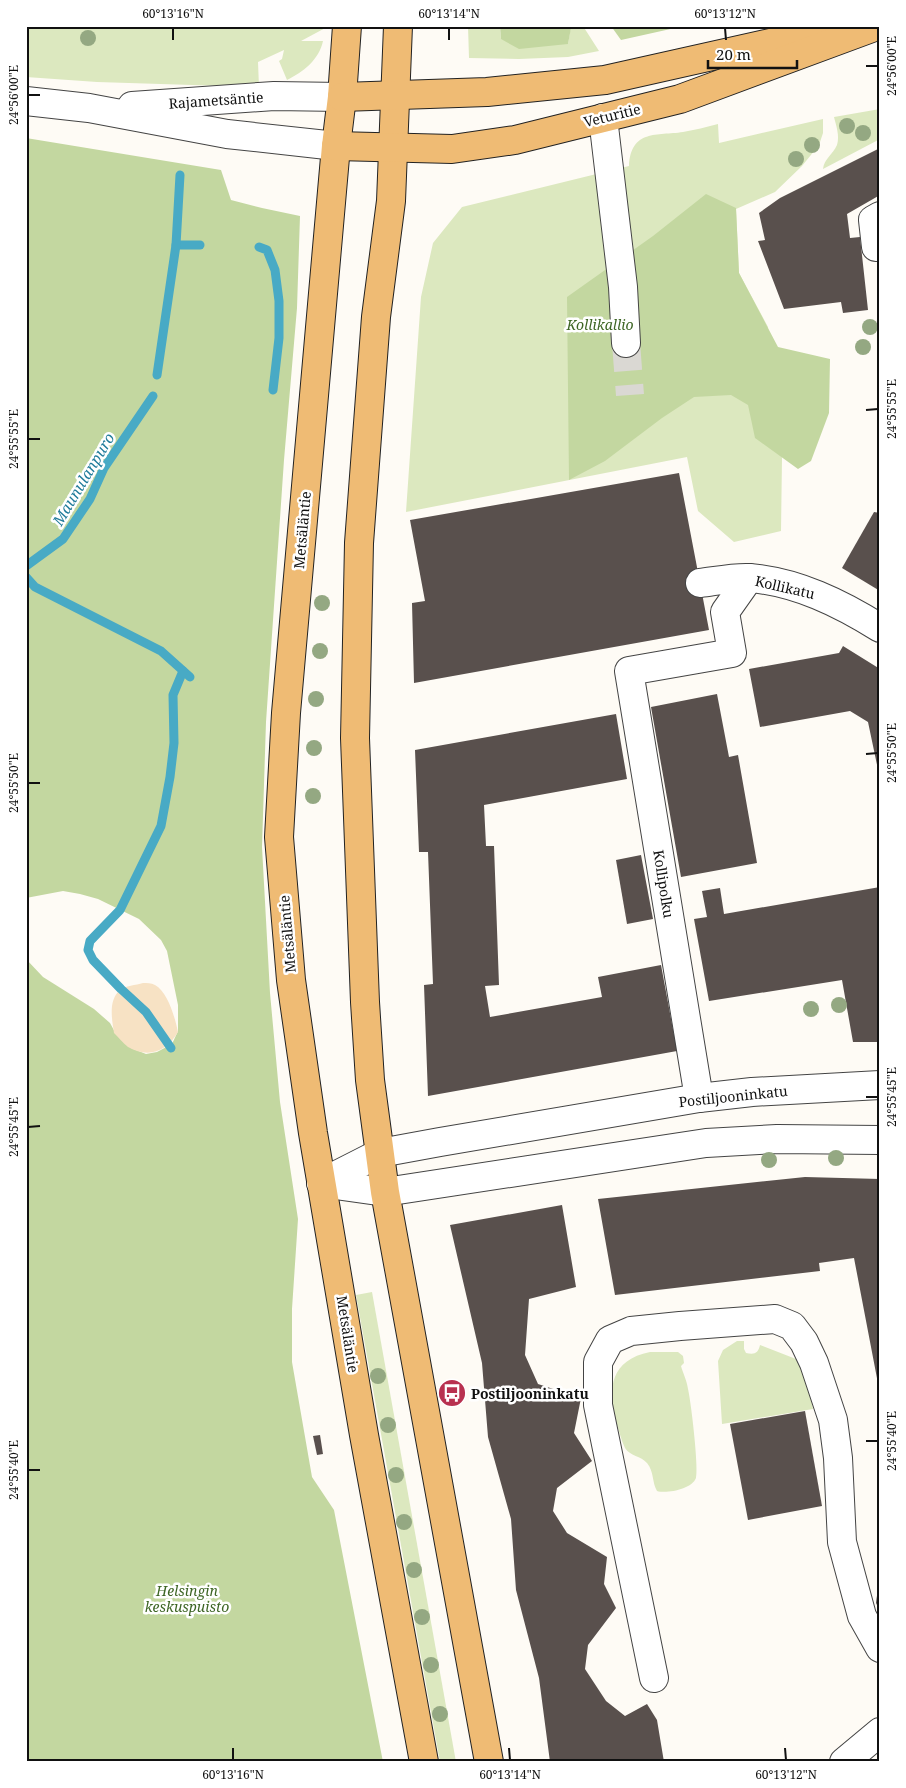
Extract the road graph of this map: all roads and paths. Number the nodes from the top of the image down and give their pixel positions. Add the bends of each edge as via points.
1 (347, 26) edge
2 (398, 26) edge
3 (871, 26) edge
4 (877, 26) edge
5 (396, 96) junction
6 (342, 97) junction
7 (26, 101) edge
8 (89, 108) junction
9 (603, 118) junction
10 (336, 146) junction
11 (394, 147) junction
12 (880, 216) edge
13 (876, 247) dead end
14 (626, 343) tunnel mouth
15 (749, 578) junction
16 (700, 583) dead end
17 (880, 628) edge
18 (629, 671) joint
19 (880, 1086) edge
20 (699, 1098) junction
21 (880, 1140) edge
22 (380, 1153) junction
23 (321, 1183) junction
24 (385, 1192) junction
25 (880, 1648) edge
26 (654, 1678) dead end
27 (880, 1732) edge
28 (424, 1762) edge
29 (489, 1762) edge
30 (844, 1762) edge

1 - 6 main road, Metsäläntie
2 - 5 main road
3 - 5 main road via 810,34 605,80 487,92
4 - 9 main road, Veturitie via 680,99
5 - 6 main road
5 - 11 main road
6 - 8 street, Rajametsäntie via 274,96
6 - 10 main road, Metsäläntie
7 - 8 street, Rajametsäntie
8 - 10 street, Rajametsäntie via 227,134
9 - 11 main road, Veturitie via 515,140 452,149
9 - 14 street
10 - 11 main road, Veturitie
10 - 23 main road, Metsäläntie via 286,713 279,837 291,980
11 - 22 main road via 391,201 376,318 361,524 355,701 365,1002 370,1080
12 - 13 street via 873,220
15 - 16 street
15 - 17 street, Kollikatu via 819,594
15 - 18 street, Kollikatu via 725,612 732,653
18 - 20 street, Kollipolku
19 - 20 street, Postiljooninkatu
20 - 22 street, Postiljooninkatu
21 - 24 street via 777,1139 706,1143
22 - 23 street, Postiljooninkatu
22 - 24 main road
23 - 24 street
23 - 28 main road, Metsäläntie
24 - 29 main road
25 - 26 street via 862,1616 842,1542 833,1420 814,1363 792,1326 776,1319 631,1331 610,1340 598,1362 598,1405
27 - 30 street

